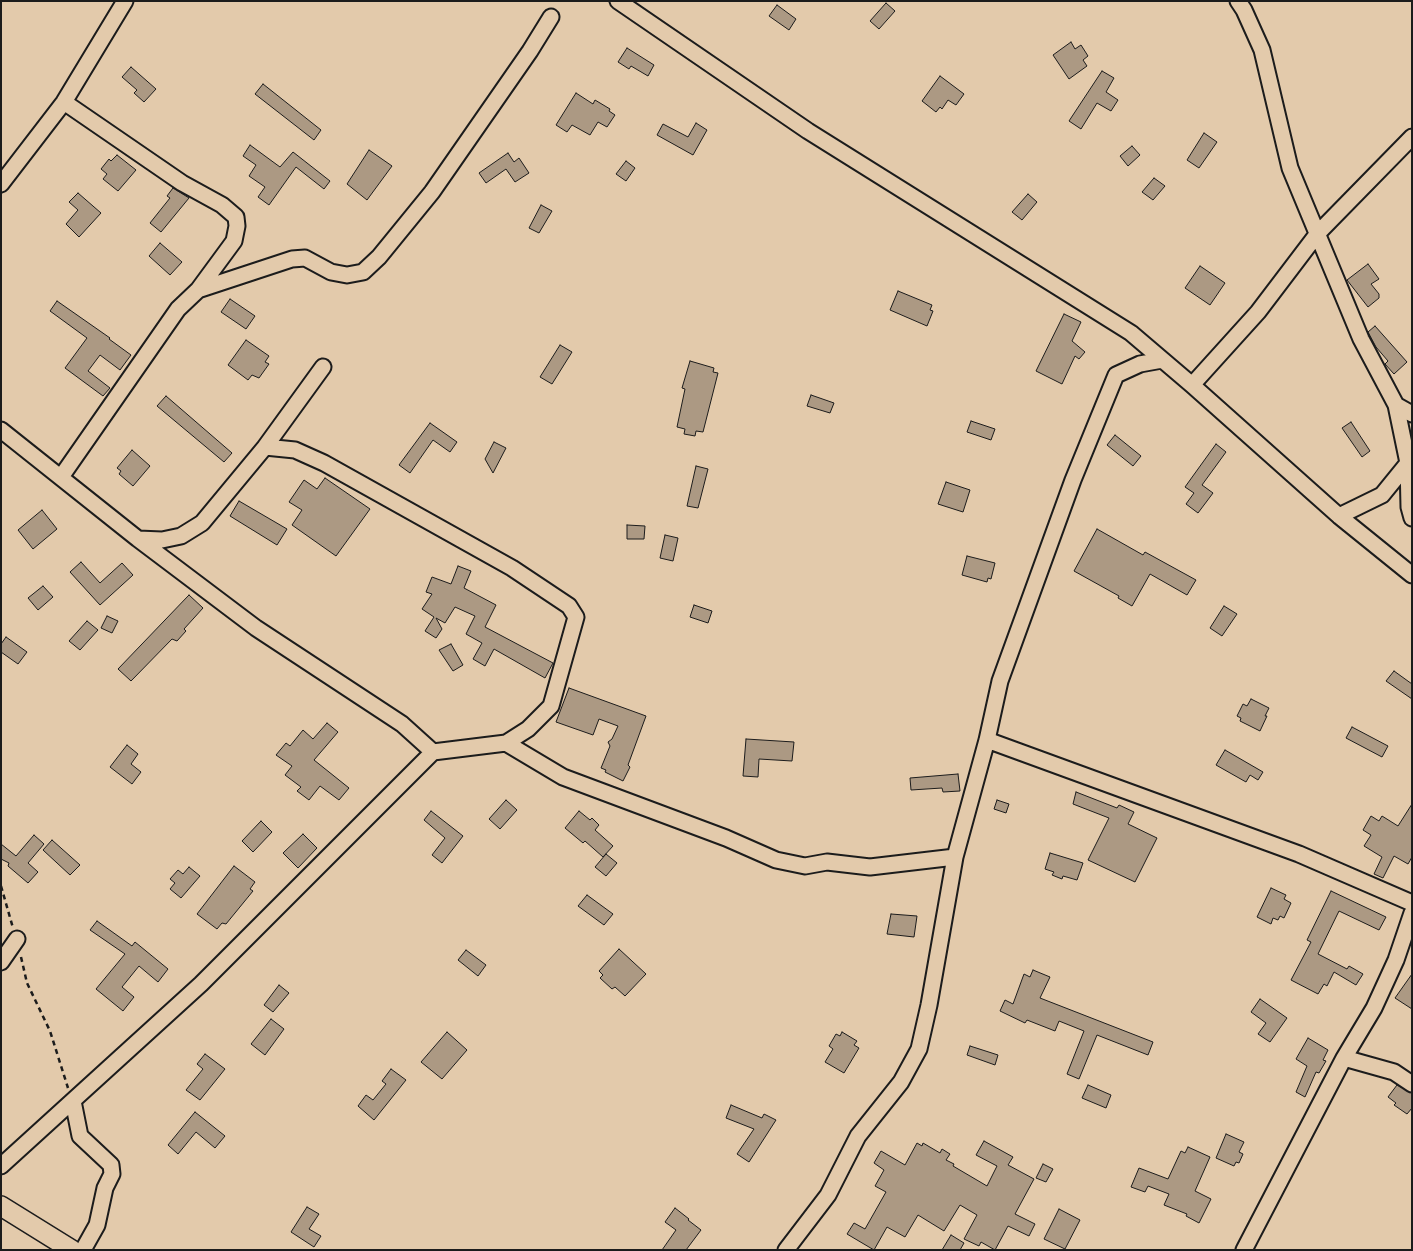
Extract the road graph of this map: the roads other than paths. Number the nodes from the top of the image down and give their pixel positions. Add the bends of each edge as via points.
1 (125, 1) edge
2 (618, 1) edge
3 (1238, 1) edge
4 (551, 17) dead end
5 (64, 102) junction
6 (1412, 137) edge
7 (1, 184) edge
8 (1318, 233) junction
9 (198, 290) junction
10 (1162, 360) junction
11 (323, 367) dead end
12 (1192, 385) junction
13 (1396, 404) junction
14 (1412, 414) edge
15 (1, 430) edge
16 (265, 446) junction
17 (1408, 463) junction
18 (61, 477) junction
19 (1339, 516) junction
20 (1412, 518) edge
21 (138, 539) junction
22 (1412, 575) edge
23 (987, 740) junction
24 (506, 743) junction
25 (433, 752) junction
26 (955, 857) junction
27 (1412, 904) edge
28 (1412, 913) edge
29 (17, 939) road end
30 (1, 962) edge
31 (1344, 1058) junction
32 (1412, 1084) edge
33 (73, 1101) junction
34 (1, 1166) edge
35 (1, 1206) edge
36 (72, 1250) edge
37 (83, 1250) edge
38 (786, 1250) edge
39 (1244, 1250) edge

1 - 5 street
2 - 10 street via 808,131 1130,333
3 - 8 street via 1262,50 1290,168
4 - 9 street via 432,192 363,272 347,276 331,272 305,258 292,259
5 - 7 street
5 - 9 street via 236,217 234,241
6 - 8 street
8 - 12 street via 1258,312
8 - 13 street via 1361,339
9 - 18 street via 178,309
10 - 12 street
10 - 23 street via 1140,364 1116,375 1073,480 1000,681
11 - 16 street
12 - 19 street
13 - 14 street
13 - 17 street
15 - 18 street
16 - 21 street via 202,523 181,536 162,540
16 - 24 street via 295,450 324,463 512,568 569,606 576,617 551,706 528,729
17 - 19 street via 1382,495
17 - 20 street
18 - 21 street
19 - 22 street
21 - 25 street via 256,628 402,724
23 - 26 street
23 - 27 street via 1299,854
24 - 25 street
24 - 26 street via 563,777 776,860 805,866 827,862 870,867
25 - 33 street via 201,984
26 - 38 street via 919,1049 901,1082 858,1136 828,1195
28 - 31 street via 1396,960 1374,1008
29 - 30 street
31 - 32 street via 1394,1072
31 - 39 street
33 - 34 street
33 - 37 street via 80,1136 111,1165 112,1174 105,1188 97,1224
35 - 36 street

